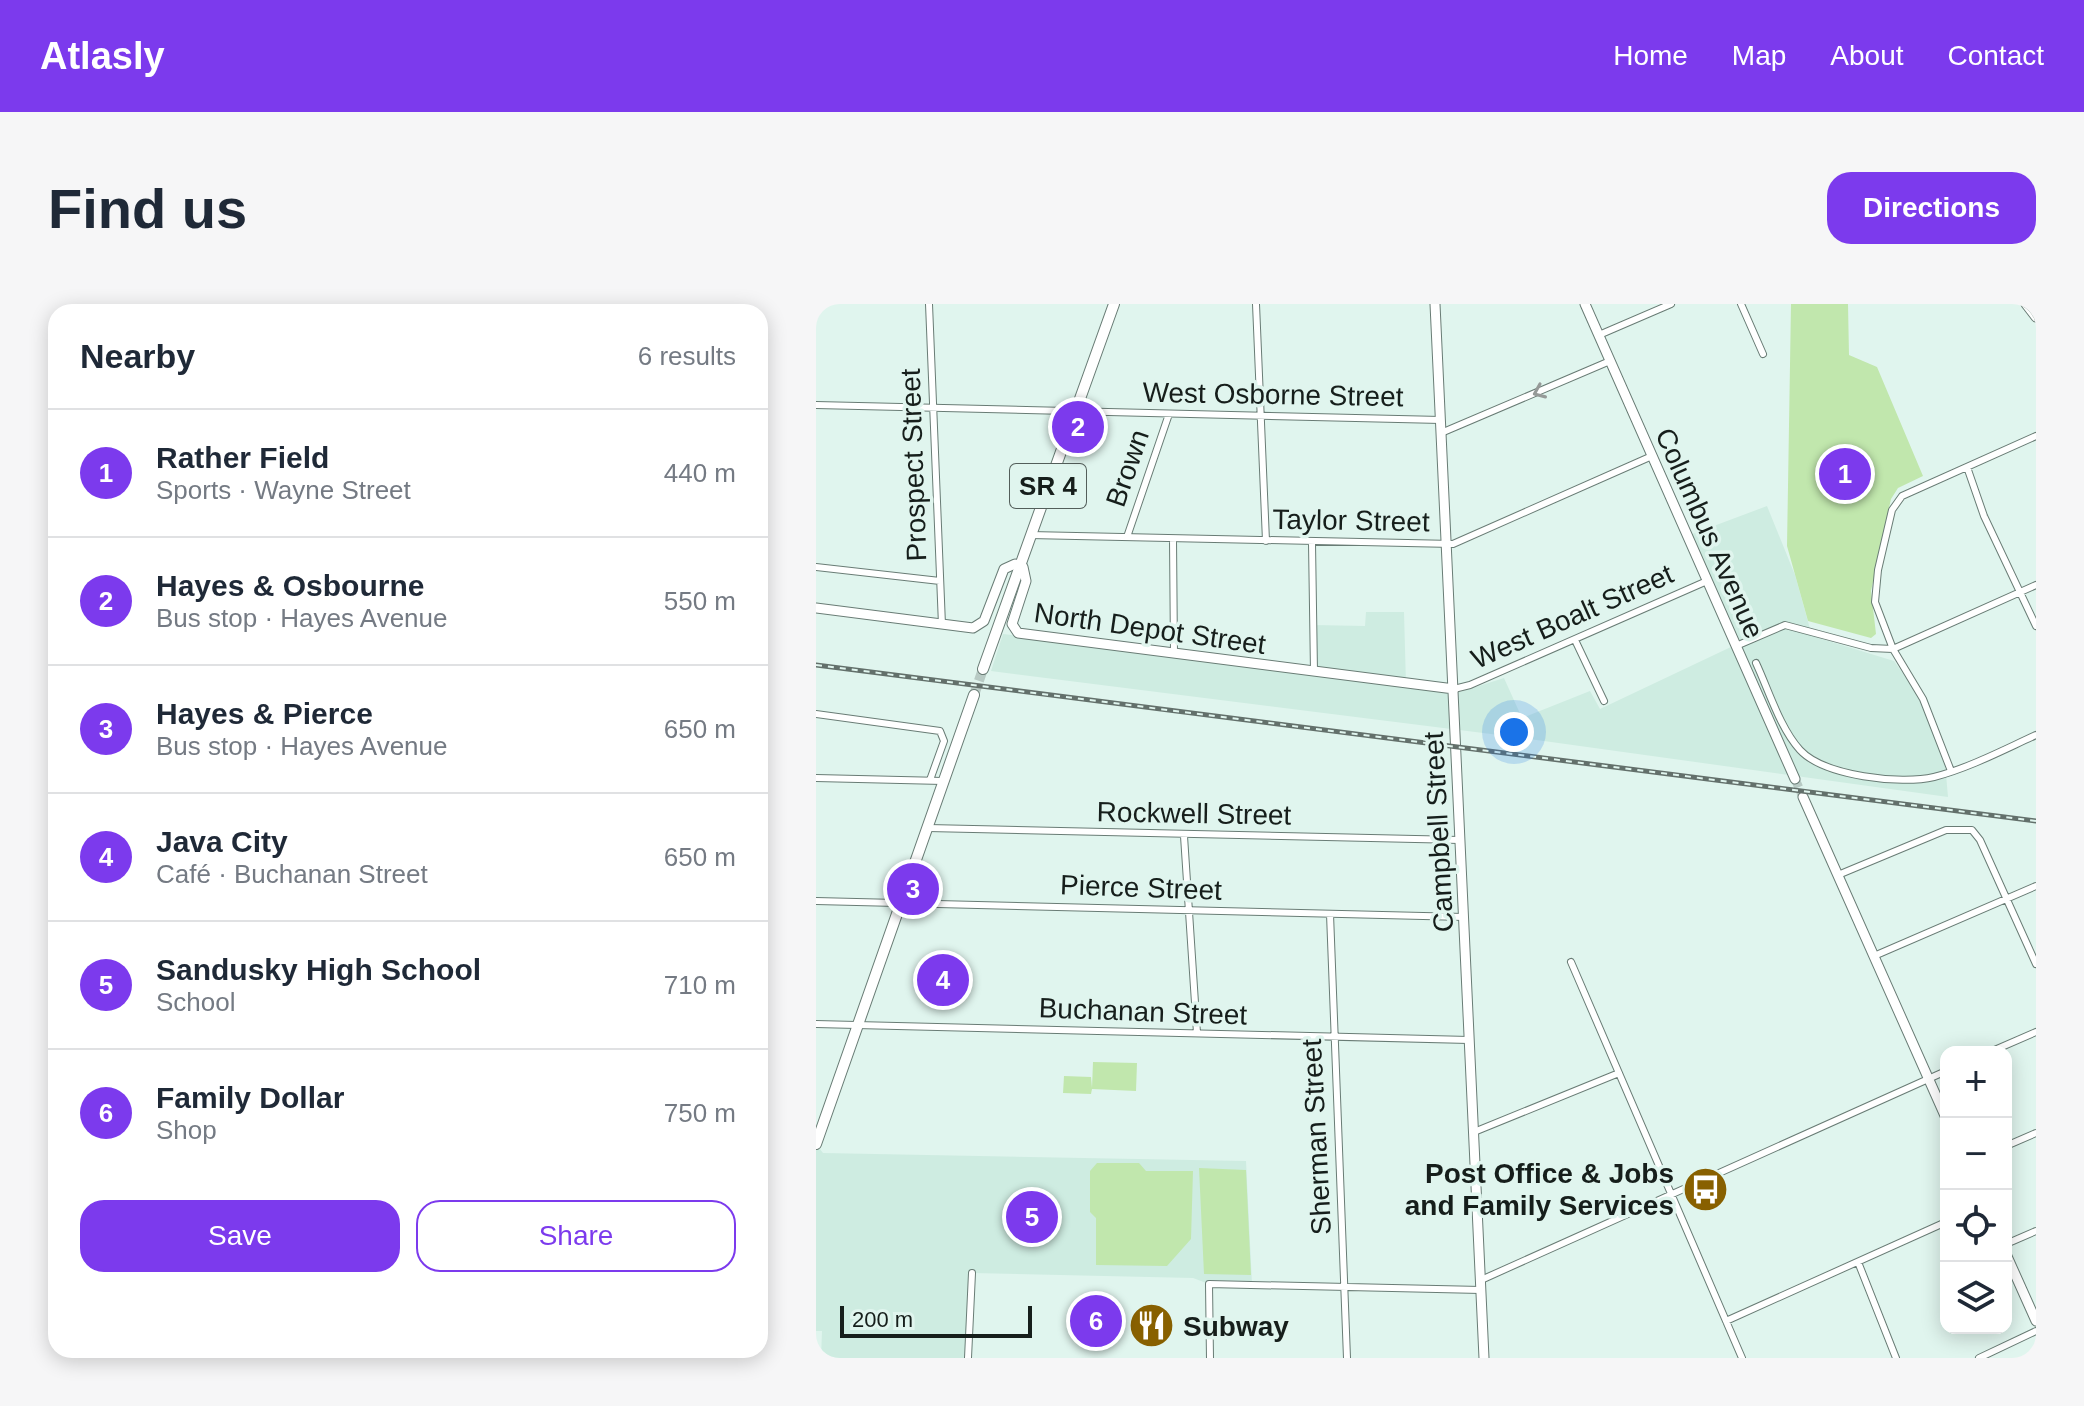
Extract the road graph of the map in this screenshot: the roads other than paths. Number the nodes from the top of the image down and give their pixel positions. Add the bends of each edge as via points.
1 (929, 304) edge
2 (1114, 304) edge
3 (1256, 304) edge
4 (1435, 304) edge
5 (1585, 304) edge
6 (1671, 304) edge
7 (1741, 304) edge
8 (2026, 304) edge
9 (2036, 317) edge
10 (1599, 335) junction
11 (1763, 354) dead end
12 (1610, 361) junction
13 (816, 405) edge
14 (932, 408) junction
15 (1075, 411) junction
16 (1169, 414) junction
17 (1261, 417) junction
18 (1441, 420) junction
19 (1441, 433) junction
20 (2036, 436) edge
21 (1652, 456) junction
22 (1967, 467) junction
23 (1030, 535) junction
24 (1127, 537) junction
25 (1173, 539) junction
26 (1266, 541) junction
27 (1312, 543) junction
28 (1446, 544) junction
29 (1019, 564) junction
30 (816, 567) edge
31 (1708, 580) junction
32 (940, 581) junction
33 (2036, 585) edge
34 (2021, 592) junction
35 (816, 608) edge
36 (942, 625) junction
37 (2036, 626) edge
38 (1575, 640) junction
39 (1736, 646) junction
40 (1893, 649) junction
41 (1174, 654) junction
42 (1756, 663) dead end
43 (983, 669) tunnel mouth
44 (1314, 672) junction
45 (1454, 689) junction
46 (974, 695) tunnel mouth
47 (1604, 701) dead end
48 (816, 714) edge
49 (2036, 735) edge
50 (1951, 771) junction
51 (816, 778) edge
52 (1795, 779) tunnel mouth
53 (930, 780) junction
54 (943, 781) junction
55 (1803, 797) tunnel mouth
56 (926, 828) junction
57 (1184, 836) junction
58 (1460, 840) junction
59 (1838, 875) junction
60 (2036, 886) edge
61 (2007, 899) junction
62 (816, 901) edge
63 (900, 903) junction
64 (1188, 911) junction
65 (1330, 914) junction
66 (1464, 917) junction
67 (1874, 956) junction
68 (1571, 962) dead end
69 (2036, 964) edge
70 (816, 1024) edge
71 (858, 1025) junction
72 (2036, 1032) edge
73 (1197, 1033) junction
74 (1333, 1039) junction
75 (1469, 1040) junction
76 (2004, 1046) edge
77 (1619, 1073) junction
78 (1940, 1074) edge
79 (1929, 1079) junction
80 (1940, 1104) edge
81 (1474, 1132) junction
82 (2036, 1133) edge
83 (2012, 1143) edge
84 (816, 1144) edge
85 (1672, 1195) junction
86 (1940, 1225) edge
87 (2036, 1231) edge
88 (2012, 1241) edge
89 (1858, 1262) junction
90 (2010, 1262) edge
91 (972, 1273) dead end
92 (1344, 1285) junction
93 (1481, 1285) junction
94 (1726, 1321) junction
95 (2036, 1321) edge
96 (2036, 1331) edge
97 (968, 1358) edge
98 (1210, 1358) edge
99 (1347, 1358) edge
100 (1484, 1358) edge
101 (1742, 1358) edge
102 (1896, 1358) edge
103 (1979, 1358) edge

1 - 14 street, Prospect Street
2 - 15 main road, SR 4
3 - 17 street
4 - 18 street, Campbell Street
5 - 10 street, Columbus Avenue
6 - 10 street
7 - 11 street
8 - 9 street
10 - 12 street, Columbus Avenue
12 -> 19 street
12 - 21 street, Columbus Avenue
13 - 14 street, West Osborne Street
14 - 15 street, West Osborne Street
14 - 32 street, Prospect Street
15 - 16 street, West Osborne Street
15 - 23 main road, SR 4
16 - 17 street, West Osborne Street
16 - 24 street, Brown
17 - 18 street, West Osborne Street
17 - 26 street
18 - 19 street, Campbell Street
19 - 28 street, Campbell Street
20 - 22 street
21 - 28 street, Taylor Street
21 - 31 street, Columbus Avenue
22 - 34 street
22 - 40 street via 1896,500 1875,589
23 - 24 street, Taylor Street
23 - 29 main road, SR 4
24 - 25 street, Taylor Street
25 - 26 street, Taylor Street
25 - 41 street
26 - 27 street, Taylor Street
27 - 28 street, Taylor Street
27 - 44 street
28 - 45 street, Campbell Street
29 - 36 street, North Depot Street via 1004,569 980,625
29 - 41 street, North Depot Street via 1027,577 1012,621 1016,632
29 - 43 main road, SR 4
30 - 32 street
31 - 38 street, West Boalt Street
31 - 39 street, Columbus Avenue
32 - 36 street, Prospect Street
33 - 34 street
34 - 37 street
34 - 40 street
35 - 36 street, North Depot Street
38 - 45 street, West Boalt Street
38 - 47 street
39 - 40 street via 1786,625
39 - 52 street, Columbus Avenue
40 - 50 street via 1923,699
41 - 44 street, North Depot Street
42 - 50 street via 1792,738 1815,762 1850,773 1909,779
44 - 45 street, North Depot Street
45 - 58 street, Campbell Street
46 - 54 main road
48 - 53 street via 940,731 944,741
49 - 50 street
51 - 53 street
53 - 54 street
54 - 56 main road
55 - 59 street
56 - 57 street, Rockwell Street
56 - 63 main road
57 - 58 street, Rockwell Street
57 - 64 street
58 - 66 street, Campbell Street
59 - 61 street via 1938,832 1968,829 1980,840
59 - 67 street
60 - 61 street
61 - 67 street
61 - 69 street
62 - 63 street, Pierce Street
63 - 64 street, Pierce Street
63 - 71 main road
64 - 65 street, Pierce Street
64 - 73 street
65 - 66 street, Pierce Street
65 - 74 street, Sherman Street
66 - 75 street, Campbell Street
67 - 79 street
68 - 77 street
70 - 71 street, Buchanan Street
71 - 73 street, Buchanan Street
71 - 84 main road
72 - 76 street
73 - 74 street, Buchanan Street
74 - 75 street, Buchanan Street
74 - 92 street, Sherman Street
75 - 81 street, Campbell Street
77 - 81 street
77 - 85 street
78 - 79 street
79 - 80 street
79 - 85 street
81 - 93 street, Campbell Street
82 - 83 street
85 - 93 street
85 - 94 street
86 - 89 street
87 - 88 street
89 - 94 street
89 - 102 street
90 - 95 street
91 - 97 street
92 - 93 street
92 - 98 street via 1209,1284
92 - 99 street, Sherman Street
93 - 100 street, Campbell Street
94 - 101 street
96 - 103 street

